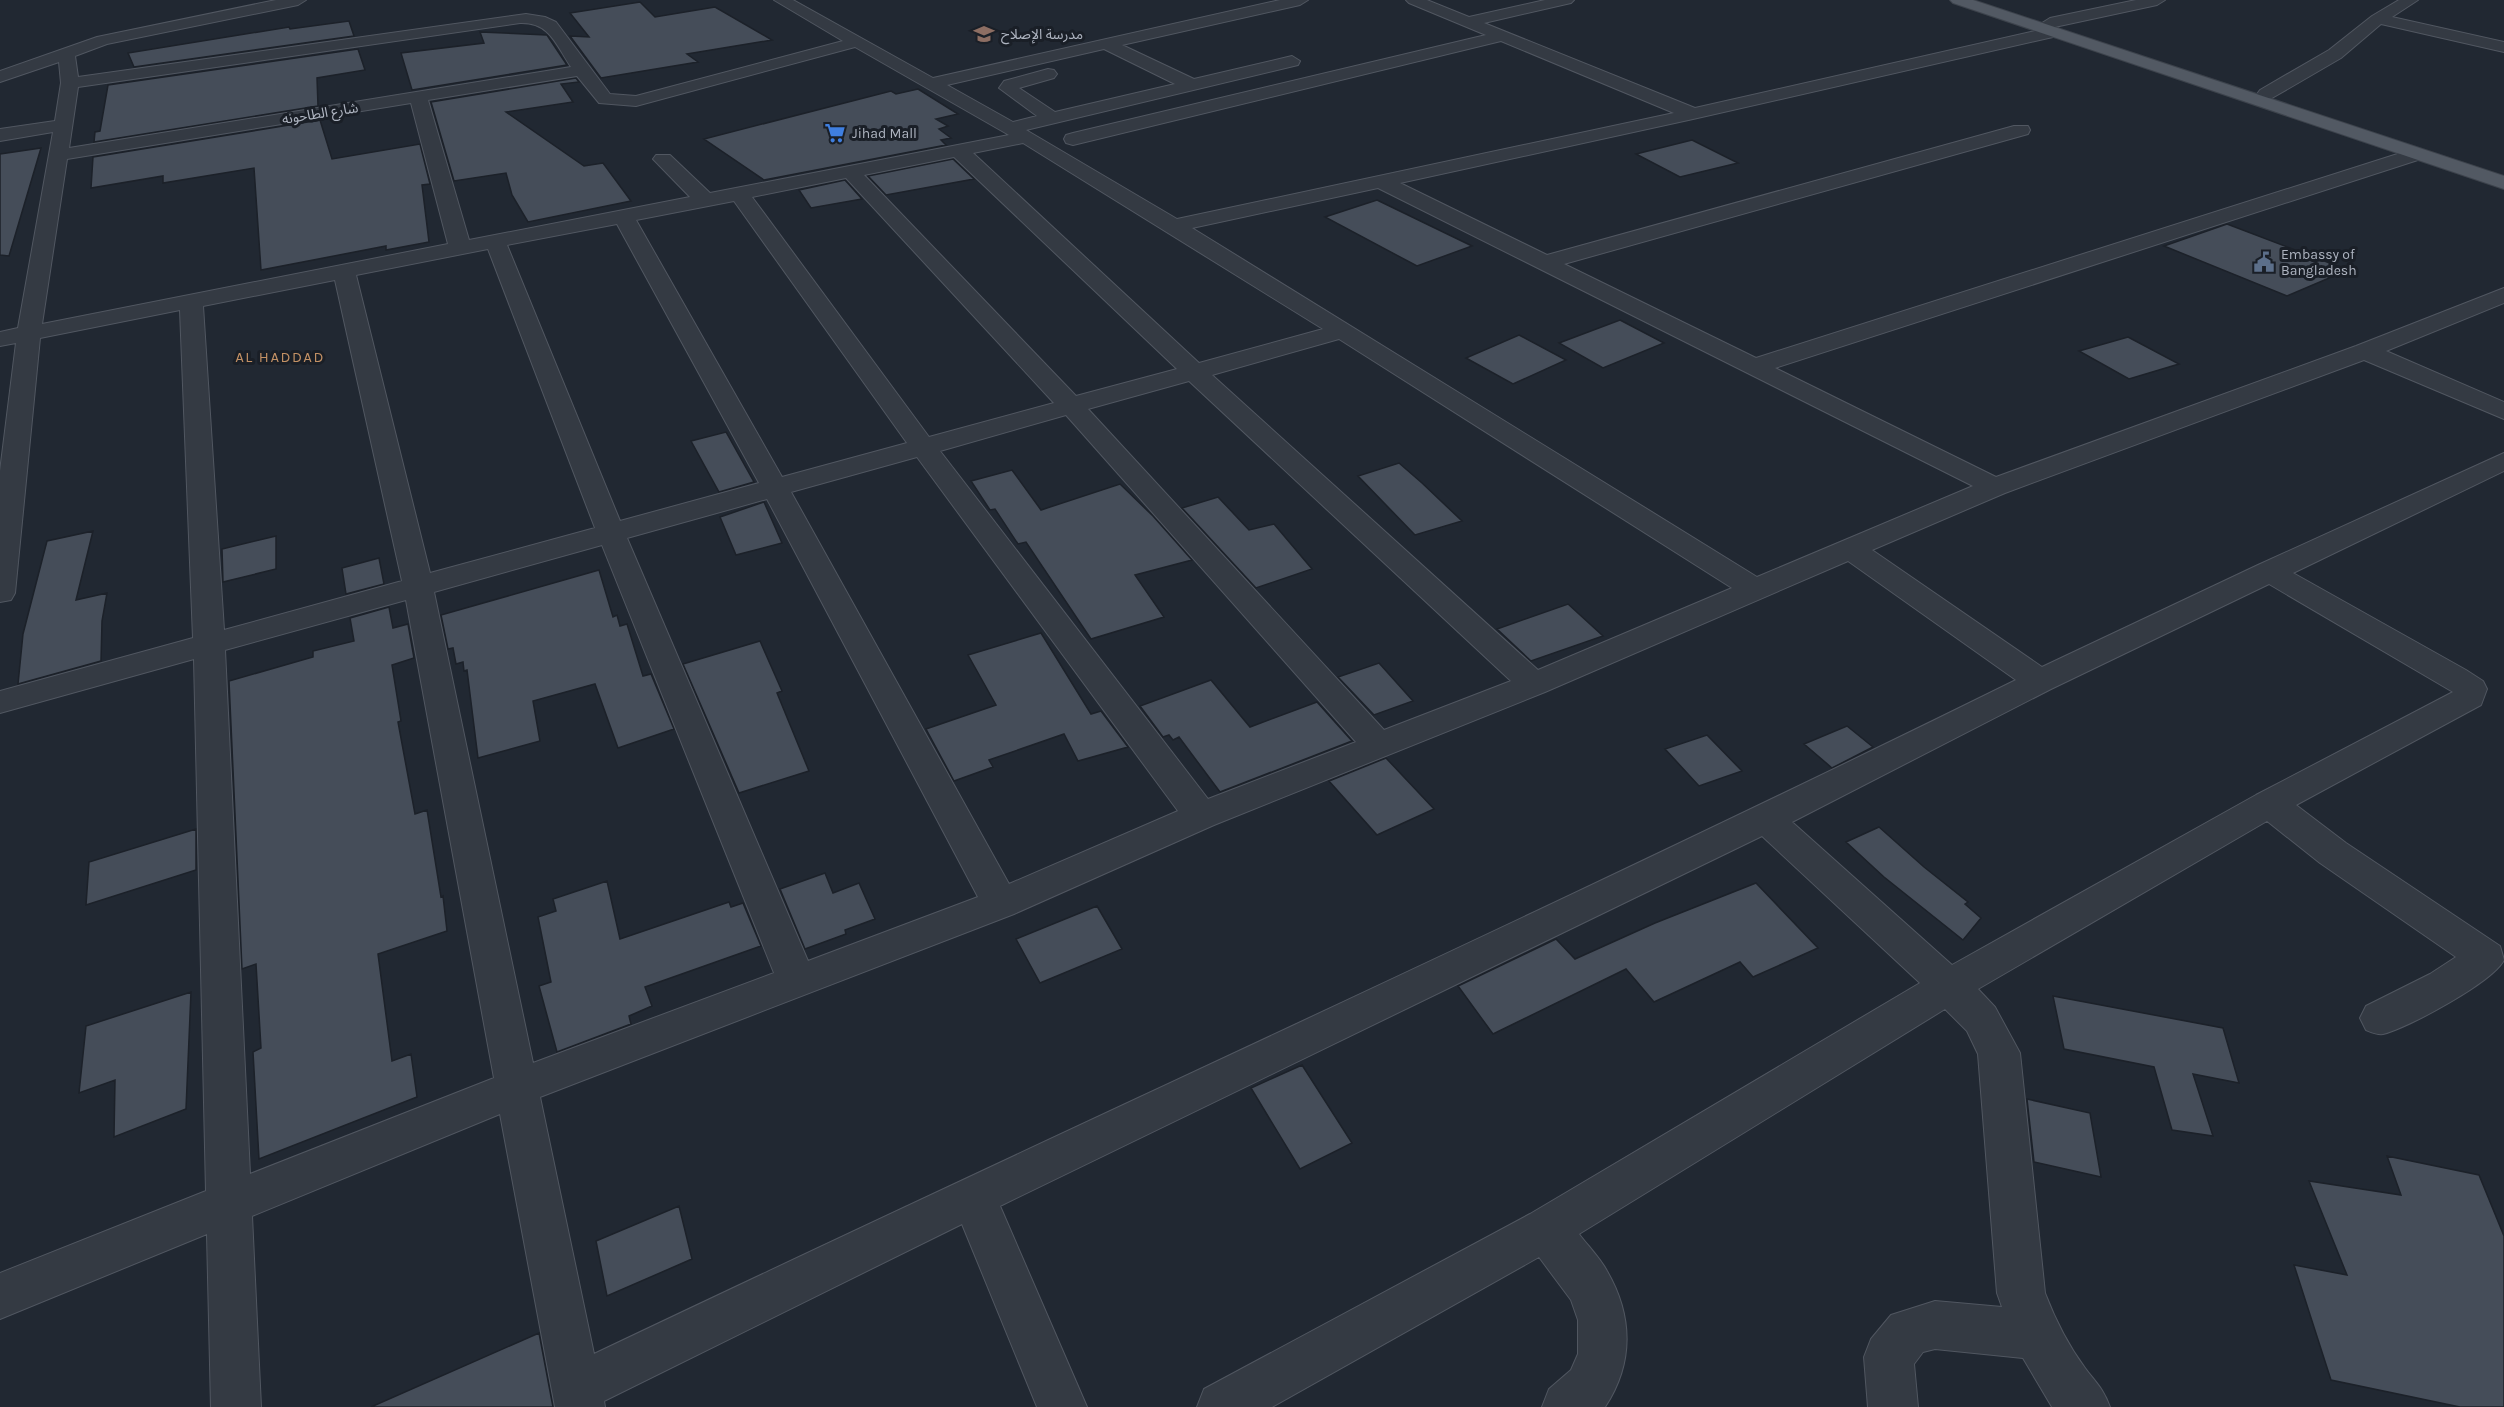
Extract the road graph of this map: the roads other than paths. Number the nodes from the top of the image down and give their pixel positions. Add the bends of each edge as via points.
1 (298, 0) edge
2 (782, 0) edge
3 (1300, 0) edge
4 (1414, 0) edge
5 (1566, 0) edge
6 (1958, 0) edge
7 (1983, 0) edge
8 (2157, 0) edge
9 (2410, 0) edge
10 (2378, 19) junction
11 (1467, 22) junction
12 (2052, 27) junction
13 (1502, 36) junction
14 (856, 42) junction
15 (1106, 44) junction
16 (2504, 47) edge
17 (66, 52) junction
18 (1132, 55) junction
19 (0, 61) edge
20 (1292, 61) dead end
21 (1159, 69) junction
22 (582, 70) junction
23 (1136, 74) dead end
24 (0, 77) edge
25 (70, 83) junction
26 (929, 84) junction
27 (1190, 84) junction
28 (2266, 94) junction
29 (1048, 96) dead end
30 (418, 97) junction
31 (1026, 101) junction
32 (1694, 114) junction
33 (1052, 118) junction
34 (62, 125) junction
35 (2022, 130) dead end
36 (1018, 132) junction
37 (0, 135) edge
38 (1073, 139) dead end
39 (958, 150) junction
40 (2417, 154) junction
41 (58, 155) junction
42 (663, 159) dead end
43 (2504, 170) edge
44 (851, 172) junction
45 (1380, 181) junction
46 (2504, 183) edge
47 (740, 195) junction
48 (706, 201) junction
49 (624, 217) junction
50 (1174, 226) junction
51 (495, 241) junction
52 (460, 248) junction
53 (1544, 263) junction
54 (344, 270) junction
55 (2504, 295) edge
56 (191, 301) junction
57 (1342, 331) junction
58 (29, 333) junction
59 (0, 339) edge
60 (2365, 351) junction
61 (1754, 367) junction
62 (1194, 372) junction
63 (1071, 406) junction
64 (2504, 411) edge
65 (923, 447) junction
66 (2504, 461) edge
67 (1995, 487) junction
68 (776, 488) junction
69 (611, 533) junction
70 (1852, 550) junction
71 (2268, 571) junction
72 (418, 586) junction
73 (1756, 590) junction
74 (0, 593) edge
75 (209, 644) junction
76 (2040, 681) junction
77 (1534, 684) junction
78 (0, 702) edge
79 (1379, 746) junction
80 (2270, 804) junction
81 (1201, 816) junction
82 (1766, 819) junction
83 (1001, 904) junction
84 (2495, 952) edge
85 (797, 982) junction
86 (1949, 986) junction
87 (2380, 1018) dead end
88 (516, 1088) junction
89 (973, 1196) junction
90 (229, 1204) junction
91 (1546, 1229) junction
92 (0, 1296) edge
93 (2037, 1335) junction
94 (579, 1397) edge
95 (236, 1407) edge
96 (1062, 1407) edge
97 (1222, 1407) edge
98 (1567, 1407) edge
99 (1893, 1407) edge
100 (2085, 1407) edge

1 - 17 street via 129,34
2 - 14 street
3 - 15 street
4 - 11 street
5 - 11 street
6 - 12 main road
7 - 12 main road
8 - 12 street
9 - 10 street
10 - 16 street
10 - 28 street via 2335,54
11 - 13 street
12 - 28 main road
12 - 32 street
12 - 40 main road
13 - 32 street
13 - 38 street
14 - 22 street via 636,100 605,99
14 - 26 street
15 - 18 street
15 - 26 street
17 - 19 street
17 - 24 street
17 - 25 street
18 - 21 street
18 - 31 street via 1010,85 1008,88
20 - 27 street
21 - 23 street
21 - 27 street
22 - 25 street via 550,25 517,19
22 - 30 street, شارع الطاحونه
25 - 34 street
26 - 36 street
27 - 33 street
28 - 43 main road
29 - 31 street
30 - 41 street, شارع الطاحونه
30 - 52 street
31 - 33 street
32 - 45 street
33 - 36 street
34 - 37 street
34 - 41 street
35 - 53 street
36 - 39 street
36 - 50 street
39 - 44 street
39 - 62 street
40 - 46 main road
40 - 61 street
41 - 58 street
42 - 48 street
44 - 47 street
44 - 63 street
45 - 50 street
45 - 53 street
47 - 48 street
47 - 65 street
48 - 49 street
49 - 51 street
49 - 68 street
50 - 57 street
51 - 52 street
51 - 69 street
52 - 54 street
53 - 61 street
54 - 56 street
54 - 72 street
55 - 60 street
56 - 58 street
56 - 75 street
57 - 62 street
57 - 73 street
58 - 59 street
58 - 74 street
60 - 64 street
60 - 67 street
61 - 67 street
62 - 63 street
62 - 77 street
63 - 65 street
63 - 79 street
65 - 68 street
65 - 81 street
66 - 71 street
67 - 70 street
68 - 69 street
68 - 83 street
69 - 72 street
69 - 85 street
70 - 73 street
70 - 76 street
71 - 76 street
71 - 80 street via 2471,689 2469,697
72 - 75 street
72 - 88 street
73 - 77 street
75 - 78 street
75 - 90 street
76 - 82 street
77 - 79 street
79 - 81 street
80 - 84 street via 2333,853
80 - 86 street
81 - 83 street
82 - 86 street
82 - 89 street
83 - 85 street
84 - 87 street via 2444,986
85 - 88 street
86 - 91 street
86 - 93 street via 1981,1019 1999,1053 2021,1293
88 - 90 street
88 - 94 street
89 - 94 street
89 - 96 street
90 - 92 street
90 - 95 street
91 - 97 street
91 - 98 street via 1590,1287 1602,1320 1603,1354 1589,1388
93 - 99 street via 1935,1325 1908,1332 1889,1357
93 - 100 street via 2067,1386

